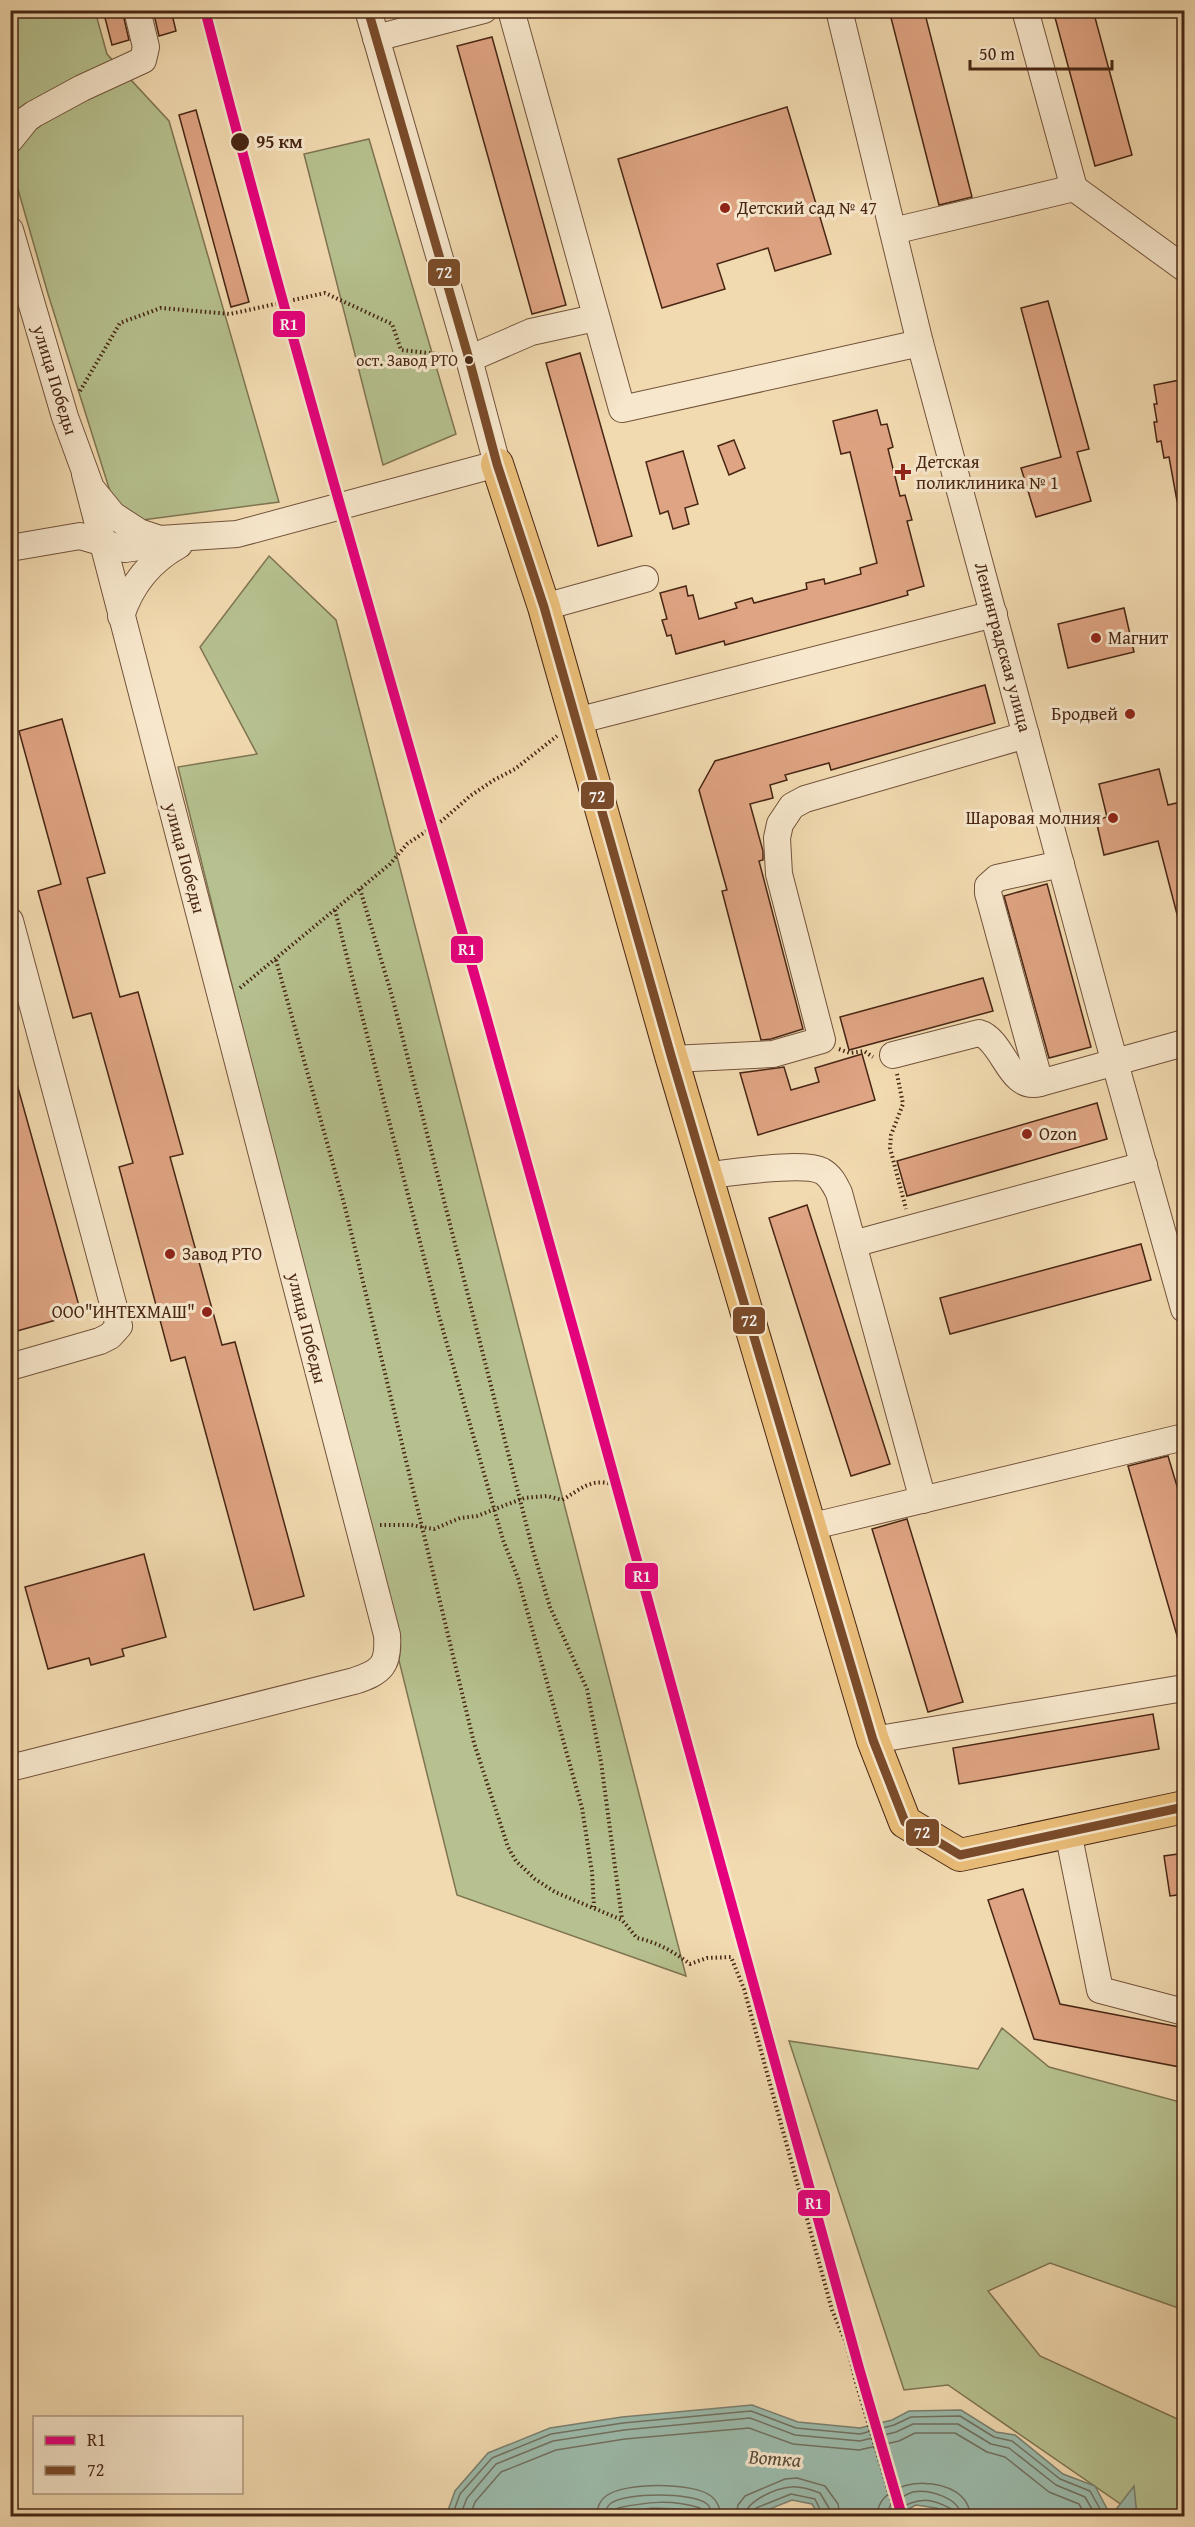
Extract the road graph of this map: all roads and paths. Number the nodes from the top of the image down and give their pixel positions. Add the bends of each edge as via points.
1 (137, 10) edge
2 (368, 10) edge
3 (484, 10) edge
4 (511, 10) edge
5 (838, 10) edge
6 (1025, 10) edge
7 (376, 38) junction
8 (10, 140) edge
9 (1074, 188) junction
10 (893, 231) junction
11 (12, 236) edge
12 (1185, 268) edge
13 (10, 292) edge
14 (10, 304) edge
15 (595, 318) junction
16 (36, 320) junction
17 (920, 343) junction
18 (469, 359) junction
19 (65, 417) junction
20 (497, 464) junction
21 (85, 474) junction
22 (189, 539) junction
23 (102, 541) junction
24 (10, 548) edge
25 (645, 579) dead end
26 (544, 608) junction
27 (994, 614) junction
28 (121, 616) junction
29 (578, 727) junction
30 (1026, 735) junction
31 (1061, 864) junction
32 (360, 889) junction
33 (335, 910) junction
34 (10, 921) edge
35 (276, 960) junction
36 (222, 1001) junction
37 (822, 1040) junction
38 (1185, 1043) edge
39 (893, 1055) junction
40 (672, 1059) junction
41 (1115, 1063) junction
42 (1040, 1083) junction
43 (1144, 1165) junction
44 (707, 1175) junction
45 (911, 1228) junction
46 (853, 1244) junction
47 (1185, 1309) edge
48 (10, 1367) edge
49 (1185, 1437) edge
50 (519, 1499) junction
51 (923, 1500) junction
52 (623, 1503) dead end
53 (353, 1506) junction
54 (494, 1508) junction
55 (809, 1527) junction
56 (424, 1529) junction
57 (1185, 1688) edge
58 (873, 1740) junction
59 (10, 1768) edge
60 (1185, 1807) edge
61 (1068, 1832) junction
62 (594, 1907) junction
63 (622, 1920) junction
64 (1185, 2012) edge
65 (896, 2517) edge

1 - 8 street via 146,47 143,60 34,114
2 - 7 street
3 - 7 street
4 - 15 street
5 - 10 street, Ленинградская улица
6 - 9 street
7 - 18 street
9 - 10 street
9 - 12 street
10 - 17 street, Ленинградская улица
11 - 13 street, улица Победы via 17,274
11 - 16 street, улица Победы
14 - 16 street via 26,308
15 - 17 street via 622,409
15 - 18 street via 531,332
16 - 19 street, улица Победы
17 - 27 street, Ленинградская улица
18 - 19 path via 401,350 392,324 325,293 230,314 160,308 120,322
18 - 20 street
19 - 21 street, улица Победы
20 - 22 street, улица Победы via 261,529
20 - 26 main road
21 - 22 street, улица Победы via 97,498 126,525 160,539
21 - 23 street, улица Победы
22 - 23 street via 134,550
22 - 28 street, улица Победы via 151,565 134,587
23 - 24 street via 68,536
23 - 28 street, улица Победы
25 - 26 street
26 - 29 main road
27 - 29 street
27 - 30 street, Ленинградская улица
28 - 36 street, улица Победы
29 - 32 path via 558,735 515,769 470,796 407,844
29 - 40 main road
30 - 31 street, Ленинградская улица
30 - 37 street via 805,799 783,816 777,838 778,874
31 - 41 street, Ленинградская улица
31 - 42 street via 997,878 988,886
32 - 33 path
32 - 50 path via 392,996
33 - 35 path
33 - 54 path via 439,1316
34 - 48 street via 119,1326 100,1341
35 - 36 path
35 - 56 path via 345,1207
36 - 53 street, улица Победы
37 - 39 path via 846,1053 864,1051 878,1058
37 - 40 street via 773,1054
38 - 41 street
39 - 42 street via 979,1033 994,1043 1023,1083
39 - 45 path via 903,1104 890,1148
40 - 44 main road
41 - 42 street
41 - 43 street, Ленинградская улица
43 - 45 street
43 - 47 street, Ленинградская улица
44 - 46 street via 794,1168 824,1172 839,1193
44 - 55 main road
45 - 46 street
46 - 51 street
49 - 51 street
50 - 52 path via 541,1496 562,1500 597,1481 612,1484
50 - 54 path
50 - 63 path via 550,1607 587,1689
51 - 55 street
53 - 56 path via 366,1519 381,1525
53 - 59 street, улица Победы via 387,1635 386,1658 376,1673
54 - 56 path
54 - 62 path via 519,1578 582,1808
55 - 58 main road
56 - 62 path via 474,1743 508,1847 535,1879 555,1892
57 - 58 street
58 - 61 main road via 905,1822 960,1855
60 - 61 main road
61 - 64 street via 1100,1990
62 - 63 path
63 - 65 path via 637,1938 652,1941 690,1964 707,1958 731,1958 744,1989 831,2310 847,2345

